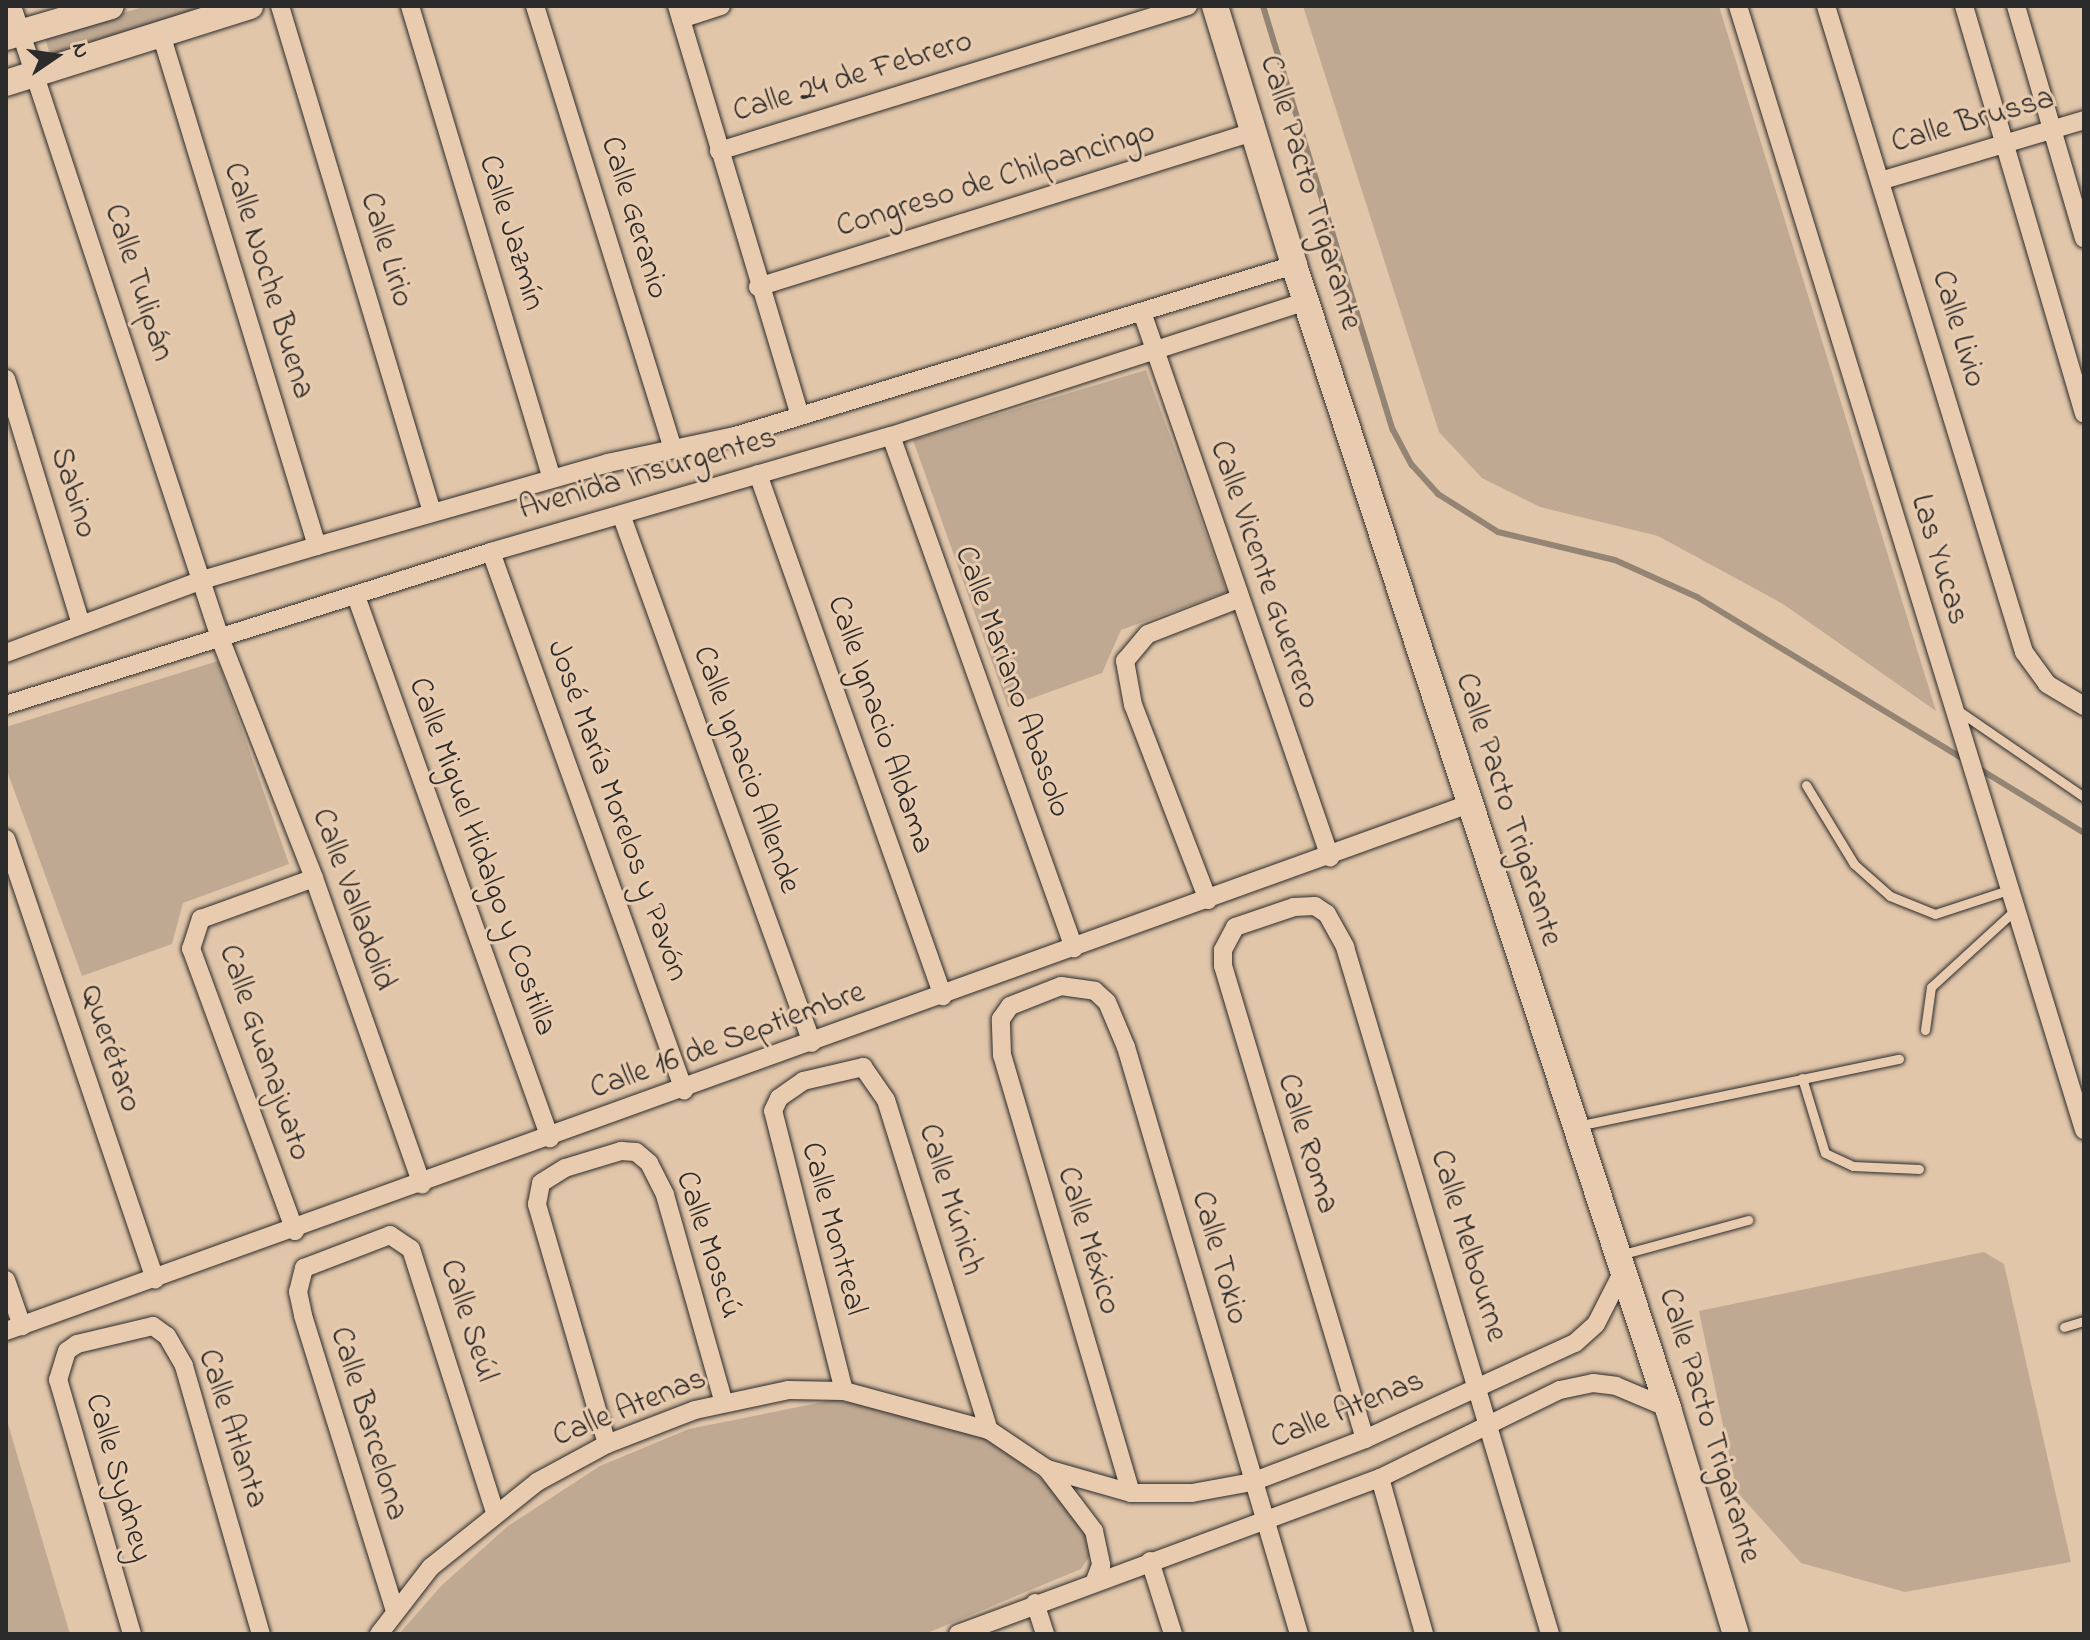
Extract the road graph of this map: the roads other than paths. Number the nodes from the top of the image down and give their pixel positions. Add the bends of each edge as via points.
1 (12, 6) edge
2 (111, 6) edge
3 (250, 6) edge
4 (280, 6) edge
5 (410, 6) edge
6 (535, 6) edge
7 (721, 6) edge
8 (1188, 6) edge
9 (1215, 6) edge
10 (1738, 6) edge
11 (1826, 6) edge
12 (1964, 6) edge
13 (2016, 6) edge
14 (679, 12) edge
15 (14, 34) edge
16 (161, 34) junction
17 (38, 72) junction
18 (6, 83) edge
19 (2084, 120) edge
20 (2052, 130) junction
21 (1253, 132) junction
22 (2005, 144) junction
23 (719, 151) junction
24 (1880, 181) junction
25 (2084, 238) edge
26 (1294, 265) junction
27 (758, 287) junction
28 (1306, 301) junction
29 (1142, 312) junction
30 (1155, 351) junction
31 (6, 379) edge
32 (2084, 414) edge
33 (800, 416) junction
34 (891, 436) junction
35 (673, 449) junction
36 (758, 474) junction
37 (552, 478) junction
38 (432, 512) junction
39 (622, 517) junction
40 (317, 546) junction
41 (491, 552) junction
42 (202, 580) junction
43 (356, 596) junction
44 (1238, 599) junction
45 (81, 624) junction
46 (220, 638) junction
47 (6, 653) edge
48 (6, 705) edge
49 (2084, 706) edge
50 (1952, 712) junction
51 (1806, 785) dead end
52 (2084, 797) edge
53 (1469, 804) junction
54 (6, 839) edge
55 (1330, 857) junction
56 (314, 878) junction
57 (2008, 890) junction
58 (1208, 900) junction
59 (1294, 907) joint
60 (2015, 910) junction
61 (1074, 948) junction
62 (943, 996) junction
63 (1010, 1006) joint
64 (1925, 1030) dead end
65 (812, 1043) junction
66 (1899, 1059) dead end
67 (1802, 1078) junction
68 (790, 1088) joint
69 (684, 1090) junction
70 (1576, 1126) junction
71 (2084, 1130) edge
72 (550, 1138) junction
73 (1919, 1169) dead end
74 (422, 1185) junction
75 (1748, 1220) dead end
76 (295, 1231) junction
77 (315, 1259) joint
78 (1621, 1262) junction
79 (155, 1279) junction
80 (6, 1280) edge
81 (2084, 1321) edge
82 (2064, 1327) dead end
83 (14, 1329) edge
84 (77, 1344) joint
85 (1479, 1388) junction
86 (844, 1391) junction
87 (724, 1403) junction
88 (1668, 1408) junction
89 (1490, 1427) junction
90 (989, 1430) junction
91 (1365, 1439) junction
92 (607, 1444) junction
93 (1047, 1469) junction
94 (1380, 1478) junction
95 (1252, 1482) junction
96 (1131, 1493) junction
97 (495, 1512) junction
98 (1265, 1519) junction
99 (1150, 1561) junction
100 (1094, 1583) junction
101 (1035, 1603) junction
102 (395, 1611) junction
103 (132, 1634) edge
104 (261, 1634) edge
105 (379, 1634) edge
106 (958, 1634) edge
107 (1045, 1634) edge
108 (1173, 1634) edge
109 (1299, 1634) edge
110 (1424, 1634) edge
111 (1550, 1634) edge
112 (1736, 1634) edge

1 - 15 street, Calle Tulipán
2 - 15 street
3 - 16 street
4 - 38 street, Calle Lirio
5 - 37 street, Calle Jazmín
6 - 35 street, Calle Geranio
7 - 14 street
8 - 23 street, Calle 24 de Febrero
9 - 21 street, Calle Pacto Trigarante
10 - 50 street, Las Yucas
11 - 24 street, Calle Livio
12 - 22 street
13 - 20 street
14 - 23 street
15 - 17 street, Calle Tulipán
16 - 17 street
16 - 40 street, Calle Noche Buena
17 - 18 street
17 - 42 street, Calle Tulipán
19 - 20 street, Calle Brussa
20 - 22 street, Calle Brussa
20 - 25 street
21 - 26 street, Calle Pacto Trigarante
21 - 27 street, Congreso de Chilpancingo
22 - 24 street, Calle Brussa
22 - 32 street
23 - 27 street
24 - 49 street, Calle Livio via 2032,669
26 - 28 street, Calle Pacto Trigarante
26 - 29 street, Avenida Insurgentes
27 - 33 street
28 - 30 street, Avenida Insurgentes
28 - 53 street, Calle Pacto Trigarante
29 - 30 street, Calle Vicente Guerrero
29 - 33 street, Avenida Insurgentes
30 - 34 street, Avenida Insurgentes
30 - 44 street, Calle Vicente Guerrero
31 - 45 street, Sabino
33 - 35 street, Avenida Insurgentes
34 - 36 street, Avenida Insurgentes
34 - 61 street, Calle Mariano Abasolo
35 - 37 street, Avenida Insurgentes
36 - 39 street, Avenida Insurgentes
36 - 62 street, Calle Ignacio Aldama
37 - 38 street, Avenida Insurgentes
38 - 40 street, Avenida Insurgentes
39 - 41 street, Avenida Insurgentes
39 - 65 street, Calle Ignacio Allende
40 - 42 street, Avenida Insurgentes
41 - 43 street, Avenida Insurgentes
41 - 69 street, José María Morelos y Pavón
42 - 45 street, Avenida Insurgentes
42 - 46 street, Calle Tulipán
43 - 46 street, Avenida Insurgentes
43 - 72 street, Calle Miguel Hidalgo y Costilla
44 - 55 street, Calle Vicente Guerrero
44 - 58 street via 1148,634 1125,661 1133,705
45 - 47 street, Avenida Insurgentes
46 - 48 street, Avenida Insurgentes
46 - 56 street, Calle Valladolid
50 - 52 lane
50 - 57 street, Las Yucas
51 - 57 lane via 1854,864 1890,896 1935,914
53 - 55 street, Calle 16 de Septiembre
53 - 70 street, Calle Pacto Trigarante
54 - 79 street, Querétaro
55 - 58 street, Calle 16 de Septiembre
56 - 74 street, Calle Valladolid
56 - 76 street, Calle Guanajuato via 201,919 191,949
57 - 60 street, Las Yucas
58 - 61 street, Calle 16 de Septiembre
59 - 85 street, Calle Melbourne via 1315,906 1327,914 1345,947
59 - 91 street, Calle Roma via 1235,927 1223,950 1223,966
60 - 64 lane via 1931,987
60 - 71 street, Las Yucas
61 - 62 street, Calle 16 de Septiembre
62 - 65 street, Calle 16 de Septiembre
63 - 95 street, Calle Tokio via 1027,996 1080,986 1095,991 1115,1018
63 - 96 street, Calle México via 1001,1019 1000,1034 1006,1073
65 - 69 street, Calle 16 de Septiembre
66 - 67 lane
67 - 70 lane
67 - 73 lane via 1825,1153 1853,1166
68 - 86 street, Calle Montreal via 773,1111 777,1142
68 - 90 street, Calle Múnich via 849,1067 863,1067 881,1087
69 - 72 street, Calle 16 de Septiembre
70 - 78 street, Calle Pacto Trigarante
72 - 74 street, Calle 16 de Septiembre
74 - 76 street, Calle 16 de Septiembre
75 - 78 lane
76 - 79 street, Calle 16 de Septiembre
77 - 97 street, Calle Seúl via 390,1235 411,1249
77 - 102 street, Calle Barcelona via 298,1279 303,1315
78 - 85 street, Calle Atenas via 1596,1324 1575,1343
78 - 88 street, Calle Pacto Trigarante
79 - 83 street, Calle 16 de Septiembre
80 - 83 street
81 - 82 lane
84 - 103 street, Calle Sydney via 60,1362 60,1394
84 - 104 street, Calle Atlanta via 137,1327 153,1326 167,1336 184,1366
85 - 89 street, Calle Melbourne
85 - 91 street, Calle Atenas
86 - 87 street, Calle Atenas via 788,1390
86 - 90 street, Calle Atenas
87 - 92 street, Calle Atenas
87 - 92 street, Calle Moscú via 665,1195 649,1163 636,1152 621,1151 549,1174 537,1191 540,1221
88 - 89 street via 1616,1386 1593,1383 1560,1390
88 - 112 street, Calle Pacto Trigarante
89 - 94 street
89 - 111 street, Calle Melbourne
90 - 93 street, Calle Atenas
91 - 95 street, Calle Atenas
92 - 97 street, Calle Atenas via 564,1465
93 - 96 street, Calle Atenas
93 - 100 street, Calle Atenas via 1094,1531 1101,1565
94 - 98 street
94 - 110 street
95 - 96 street, Calle Atenas via 1192,1493
95 - 98 street, Calle Tokio
97 - 102 street, Calle Atenas via 431,1567
98 - 99 street
98 - 109 street, Calle Tokio
99 - 100 street
99 - 108 street
100 - 101 street
101 - 106 street
101 - 107 street
102 - 105 street, Calle Atenas

